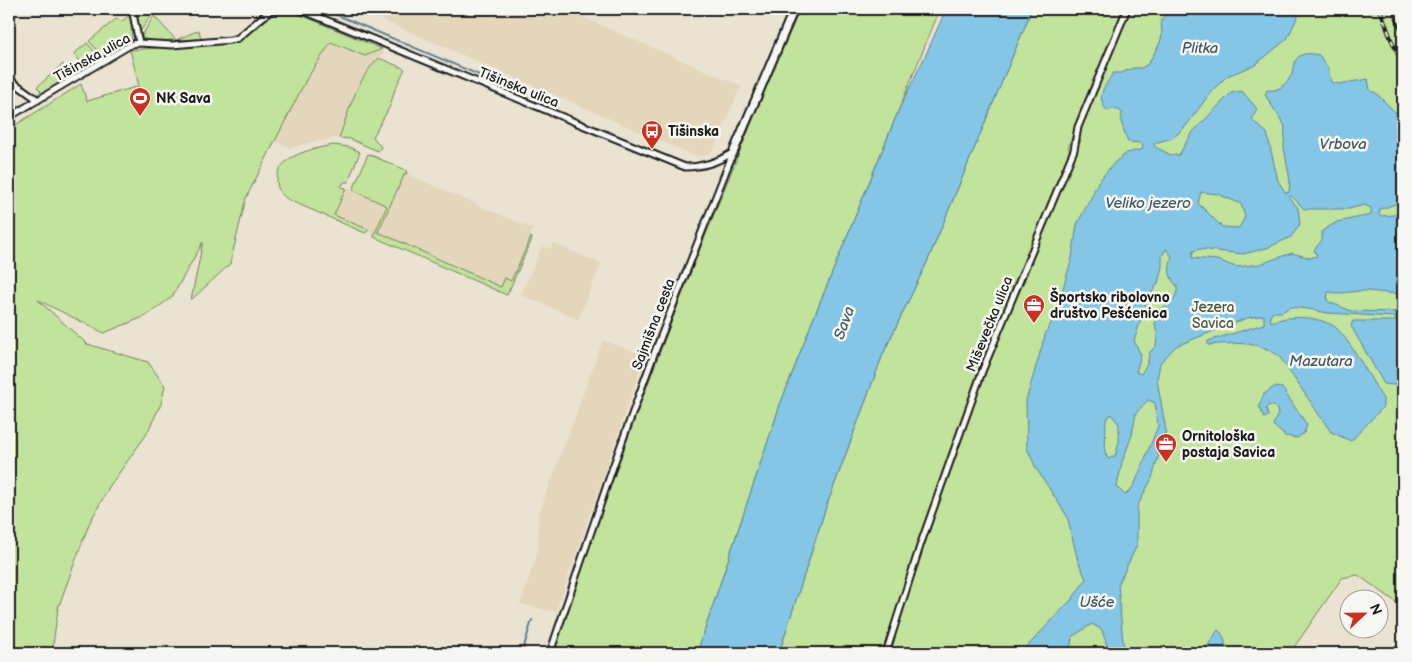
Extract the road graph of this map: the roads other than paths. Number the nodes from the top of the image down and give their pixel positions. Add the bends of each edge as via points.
1 (132, 9) edge
2 (272, 9) edge
3 (299, 9) edge
4 (794, 9) edge
5 (1127, 9) edge
6 (1396, 9) edge
7 (1403, 27) edge
8 (139, 42) junction
9 (9, 79) edge
10 (38, 100) junction
11 (9, 117) edge
12 (733, 153) junction
13 (550, 653) edge
14 (886, 653) edge

1 - 8 street
2 - 8 street, Tišinska ulica via 238,38 231,40 172,45
3 - 12 street, Tišinska ulica via 685,166 705,165
4 - 12 street, Sajmišna cesta
5 - 14 street, Miševečka ulica via 1078,127 1074,150 983,369
6 - 7 street
8 - 10 street, Tišinska ulica
9 - 10 street
10 - 11 street, Tišinska ulica
12 - 13 street, Sajmišna cesta via 650,364

